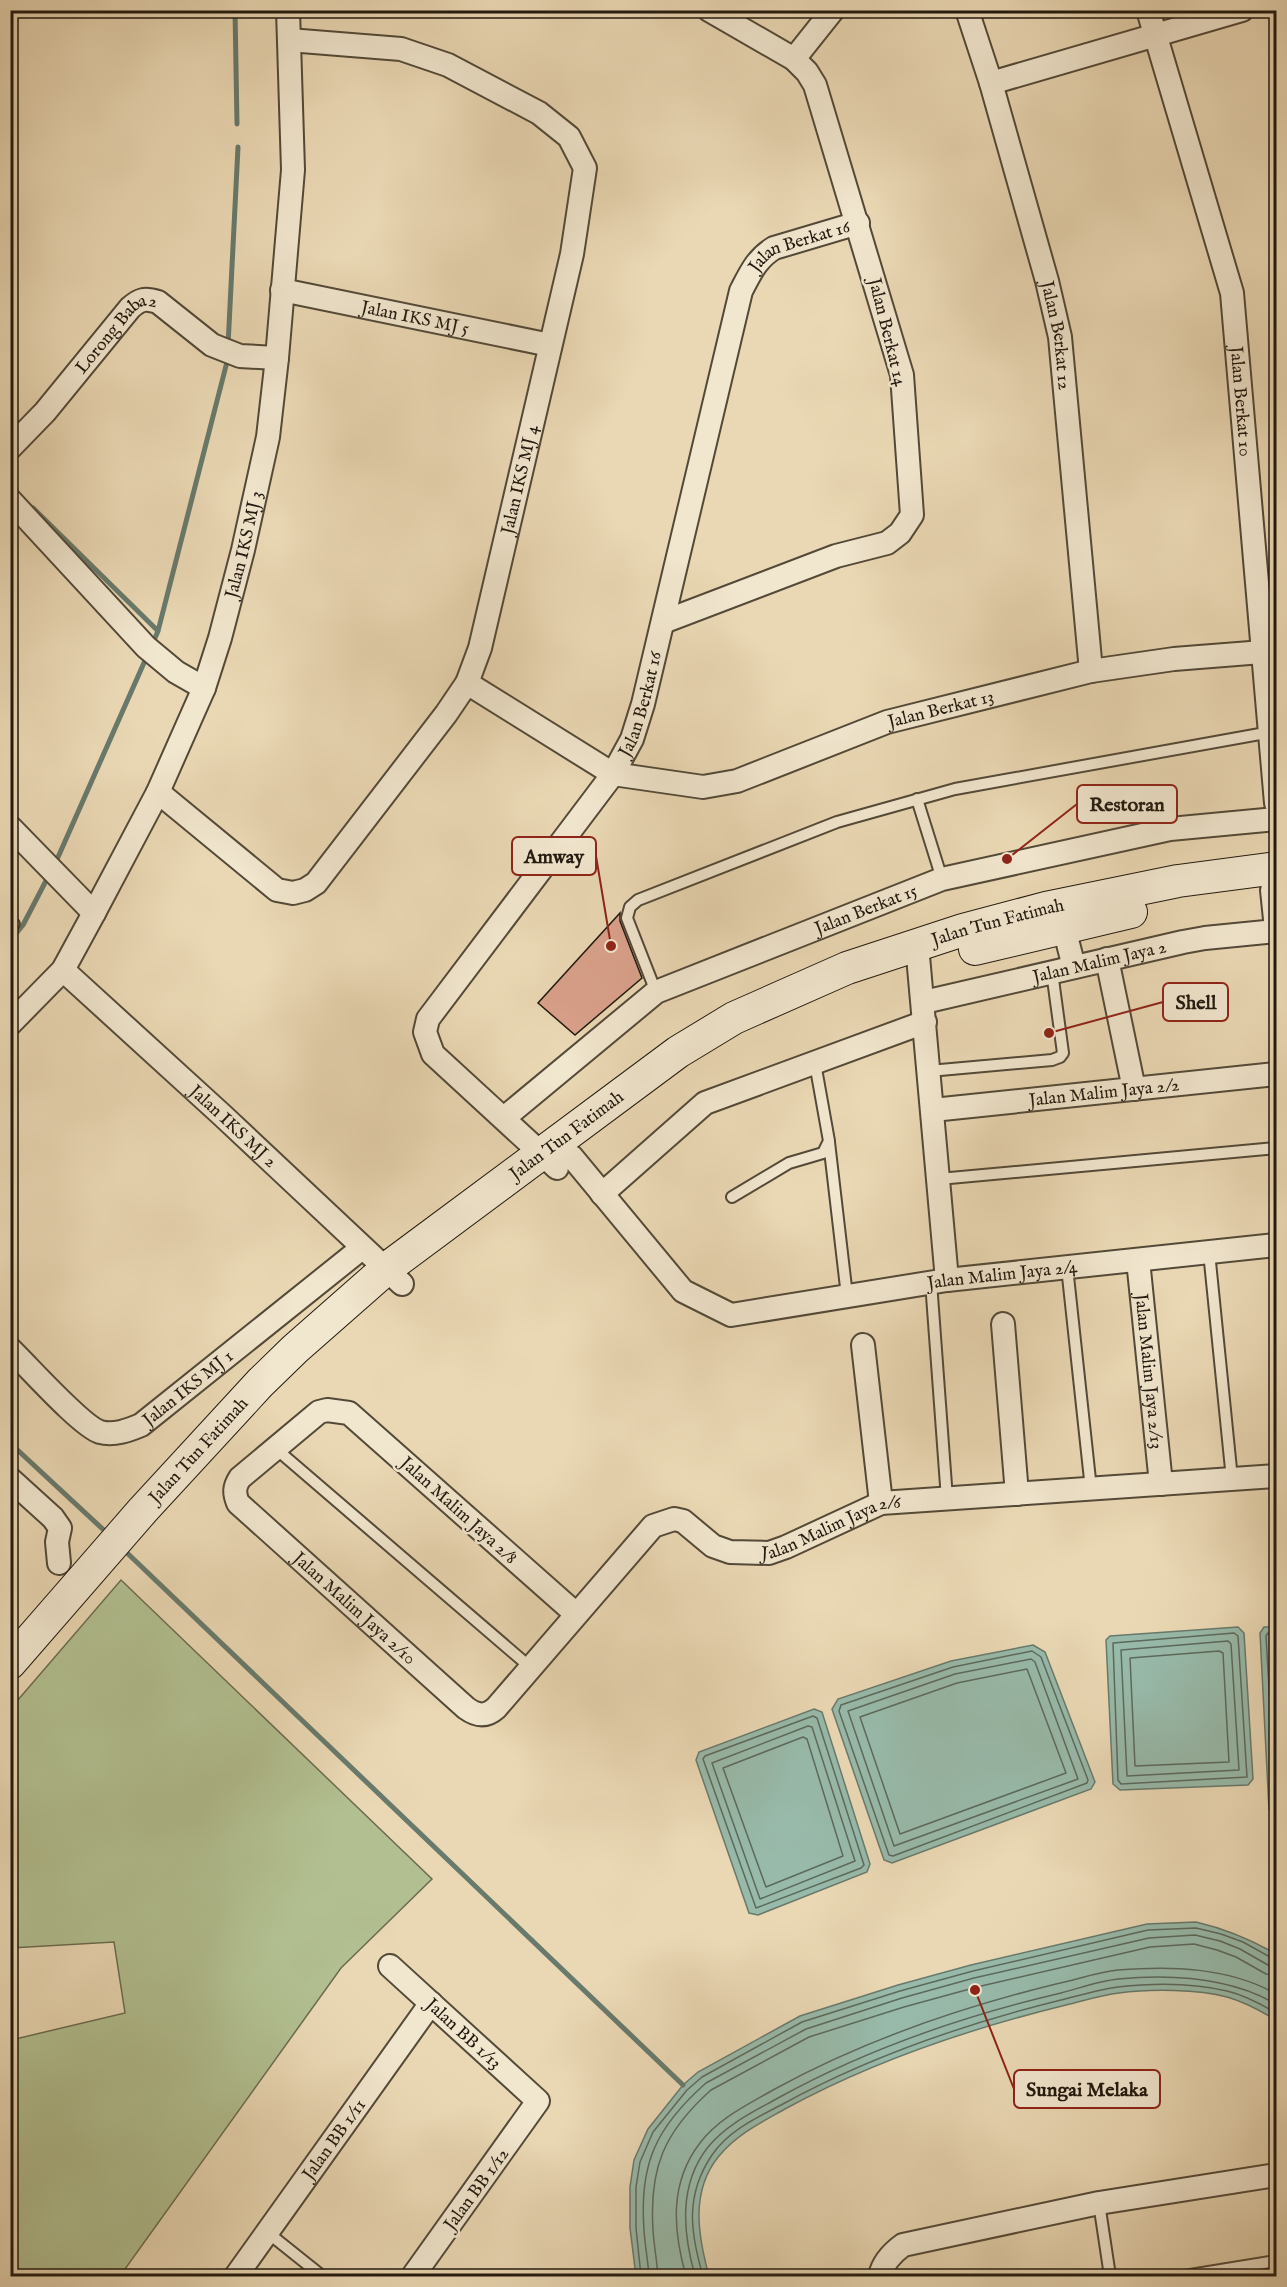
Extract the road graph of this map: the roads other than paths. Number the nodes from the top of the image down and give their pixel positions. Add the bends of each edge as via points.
1 (288, 10) edge
2 (709, 10) edge
3 (833, 10) edge
4 (967, 10) edge
5 (1148, 10) edge
6 (1242, 10) edge
7 (1155, 34) junction
8 (289, 40) junction
9 (794, 59) junction
10 (991, 82) junction
11 (858, 224) junction
12 (282, 290) junction
13 (550, 345) junction
14 (277, 358) junction
15 (10, 448) edge
16 (10, 500) edge
17 (663, 622) junction
18 (1270, 652) edge
19 (1091, 671) junction
20 (467, 683) junction
21 (204, 688) junction
22 (1274, 732) edge
23 (614, 774) junction
24 (158, 792) junction
25 (917, 799) junction
26 (1276, 803) edge
27 (1276, 819) edge
28 (10, 827) edge
29 (942, 879) junction
30 (1275, 882) edge
31 (94, 913) junction
32 (1064, 928) junction
33 (1276, 930) edge
34 (919, 956) junction
35 (1107, 959) junction
36 (63, 970) junction
37 (1063, 970) junction
38 (656, 992) junction
39 (924, 1012) junction
40 (10, 1024) edge
41 (815, 1063) junction
42 (929, 1071) junction
43 (1276, 1074) edge
44 (1134, 1089) junction
45 (933, 1110) junction
46 (504, 1118) junction
47 (829, 1141) junction
48 (1276, 1148) edge
49 (557, 1160) junction
50 (939, 1179) junction
51 (602, 1194) junction
52 (732, 1197) dead end
53 (1276, 1245) edge
54 (362, 1248) junction
55 (1209, 1252) junction
56 (1138, 1260) junction
57 (1067, 1267) junction
58 (394, 1276) junction
59 (939, 1281) junction
60 (847, 1296) junction
61 (731, 1316) joint
62 (1002, 1323) dead end
63 (863, 1345) dead end
64 (10, 1349) edge
65 (276, 1448) junction
66 (1276, 1476) edge
67 (10, 1479) edge
68 (1232, 1479) junction
69 (1161, 1484) junction
70 (1091, 1489) junction
71 (1017, 1494) junction
72 (947, 1499) junction
73 (881, 1503) junction
74 (59, 1563) dead end
75 (104, 1566) junction
76 (576, 1614) junction
77 (10, 1663) edge
78 (530, 1667) junction
79 (10, 1686) edge
80 (482, 1715) joint
81 (390, 1966) dead end
82 (431, 2003) junction
83 (538, 2101) joint
84 (1276, 2175) edge
85 (1099, 2203) junction
86 (267, 2232) junction
87 (1276, 2260) edge
88 (236, 2277) edge
89 (322, 2277) edge
90 (413, 2277) edge
91 (880, 2277) edge
92 (1110, 2277) edge
93 (1184, 2277) edge

1 - 8 street, Jalan IKS MJ 3
2 - 9 street, Jalan Berkat 14
3 - 9 street
4 - 10 street, Jalan Berkat 12
5 - 7 street, Jalan Berkat 10
6 - 7 street
7 - 10 street
7 - 18 street, Jalan Berkat 10 via 1232,293
8 - 12 street, Jalan IKS MJ 3 via 293,170
8 - 13 street, Jalan IKS MJ 4 via 401,49 458,71 539,113 569,137 585,168 572,254
9 - 11 street, Jalan Berkat 14 via 814,85
10 - 19 street, Jalan Berkat 12 via 1060,337
11 - 17 street, Jalan Berkat 16 via 774,248 755,265 741,291
11 - 17 street, Jalan Berkat 14 via 902,375 912,515 900,533 887,543 836,556
12 - 13 street, Jalan IKS MJ 5
12 - 14 street, Jalan IKS MJ 3
13 - 20 street, Jalan IKS MJ 4 via 480,648
14 - 15 street, Lorong Baba 2 via 240,356 212,345 158,302 139,300
14 - 21 street, Jalan IKS MJ 3 via 268,437 231,595
16 - 21 street via 146,647 176,672
17 - 23 street, Jalan Berkat 16 via 638,722
18 - 19 street, Jalan Berkat 13 via 1174,659
18 - 22 street, Jalan Berkat 10
19 - 23 street, Jalan Berkat 13 via 887,722 722,785 692,787
20 - 23 street
20 - 24 street, Jalan IKS MJ 4 via 340,855 316,884 305,890 277,890
21 - 24 street, Jalan IKS MJ 3
22 - 25 lane
22 - 26 street, Jalan Berkat 10
23 - 46 street, Jalan Berkat 16 via 428,1019 425,1032 433,1054
24 - 31 street, Jalan IKS MJ 3
25 - 29 lane
25 - 38 lane via 837,822 638,900 630,907 627,918
27 - 29 street, Jalan Berkat 15 via 1170,829
28 - 31 street
29 - 38 street, Jalan Berkat 15
30 - 32 main road, Jalan Tun Fatimah
30 - 33 street
30 - 34 main road, Jalan Tun Fatimah via 1198,877 1046,908 963,930
31 - 36 street, Jalan IKS MJ 3
32 - 34 main road, Jalan Tun Fatimah via 969,950
32 - 37 street
33 - 35 street, Jalan Malim Jaya 2 via 1205,938
34 - 39 street
34 - 49 main road, Jalan Tun Fatimah via 743,1038 688,1070
35 - 37 street, Jalan Malim Jaya 2
35 - 44 street
36 - 40 street, Jalan IKS MJ 3
36 - 54 street, Jalan IKS MJ 2
37 - 39 street, Jalan Malim Jaya 2
37 - 42 lane via 1060,1057
38 - 46 street, Jalan Berkat 15
39 - 41 street, Jalan Malim Jaya 2
39 - 42 street
41 - 47 lane
41 - 51 street, Jalan Malim Jaya 2 via 705,1103
42 - 45 street
43 - 44 street, Jalan Malim Jaya 2/2
44 - 45 street, Jalan Malim Jaya 2/2
45 - 50 street
46 - 49 street, Jalan Berkat 16
47 - 52 lane via 823,1153 789,1163
47 - 60 lane
48 - 50 lane
49 - 51 street, Jalan Berkat 16
49 - 58 main road, Jalan Tun Fatimah
50 - 59 street
51 - 61 street, Jalan Berkat 16 via 683,1291
53 - 55 street, Jalan Malim Jaya 2/4
54 - 58 street, Jalan IKS MJ 2
54 - 64 street, Jalan IKS MJ 1 via 141,1425 124,1432 100,1432 80,1419
55 - 56 street, Jalan Malim Jaya 2/4
55 - 68 lane
56 - 57 street, Jalan Malim Jaya 2/4
56 - 69 street, Jalan Malim Jaya 2/13
57 - 59 street, Jalan Malim Jaya 2/4
57 - 70 lane
58 - 75 main road, Jalan Tun Fatimah via 295,1349 260,1383
59 - 60 street, Jalan Malim Jaya 2/4
59 - 72 lane
60 - 61 street, Jalan Malim Jaya 2/4
62 - 71 street
63 - 73 street
65 - 76 street, Jalan Malim Jaya 2/8 via 319,1412 349,1413
65 - 78 lane
65 - 80 street, Jalan Malim Jaya 2/10 via 240,1478 234,1492 238,1503 466,1708
66 - 68 street, Jalan Malim Jaya 2/6
67 - 74 street via 60,1528
68 - 69 street, Jalan Malim Jaya 2/6
69 - 70 street, Jalan Malim Jaya 2/6
70 - 71 street, Jalan Malim Jaya 2/6
71 - 72 street, Jalan Malim Jaya 2/6
72 - 73 street, Jalan Malim Jaya 2/6
73 - 76 street, Jalan Malim Jaya 2/6 via 769,1553 730,1552 713,1546 683,1521 666,1521 653,1526
75 - 77 main road, Jalan Tun Fatimah
75 - 79 main road, Jalan Tun Fatimah
76 - 78 street, Jalan Malim Jaya 2/6
78 - 80 street, Jalan Malim Jaya 2/6 via 496,1708
81 - 82 street, Jalan BB 1/13
82 - 83 street, Jalan BB 1/13
82 - 86 street, Jalan BB 1/11
83 - 90 street, Jalan BB 1/12
84 - 85 street
85 - 91 street via 903,2245 890,2254
85 - 92 lane
86 - 88 street, Jalan BB 1/11
86 - 89 lane
87 - 93 lane

